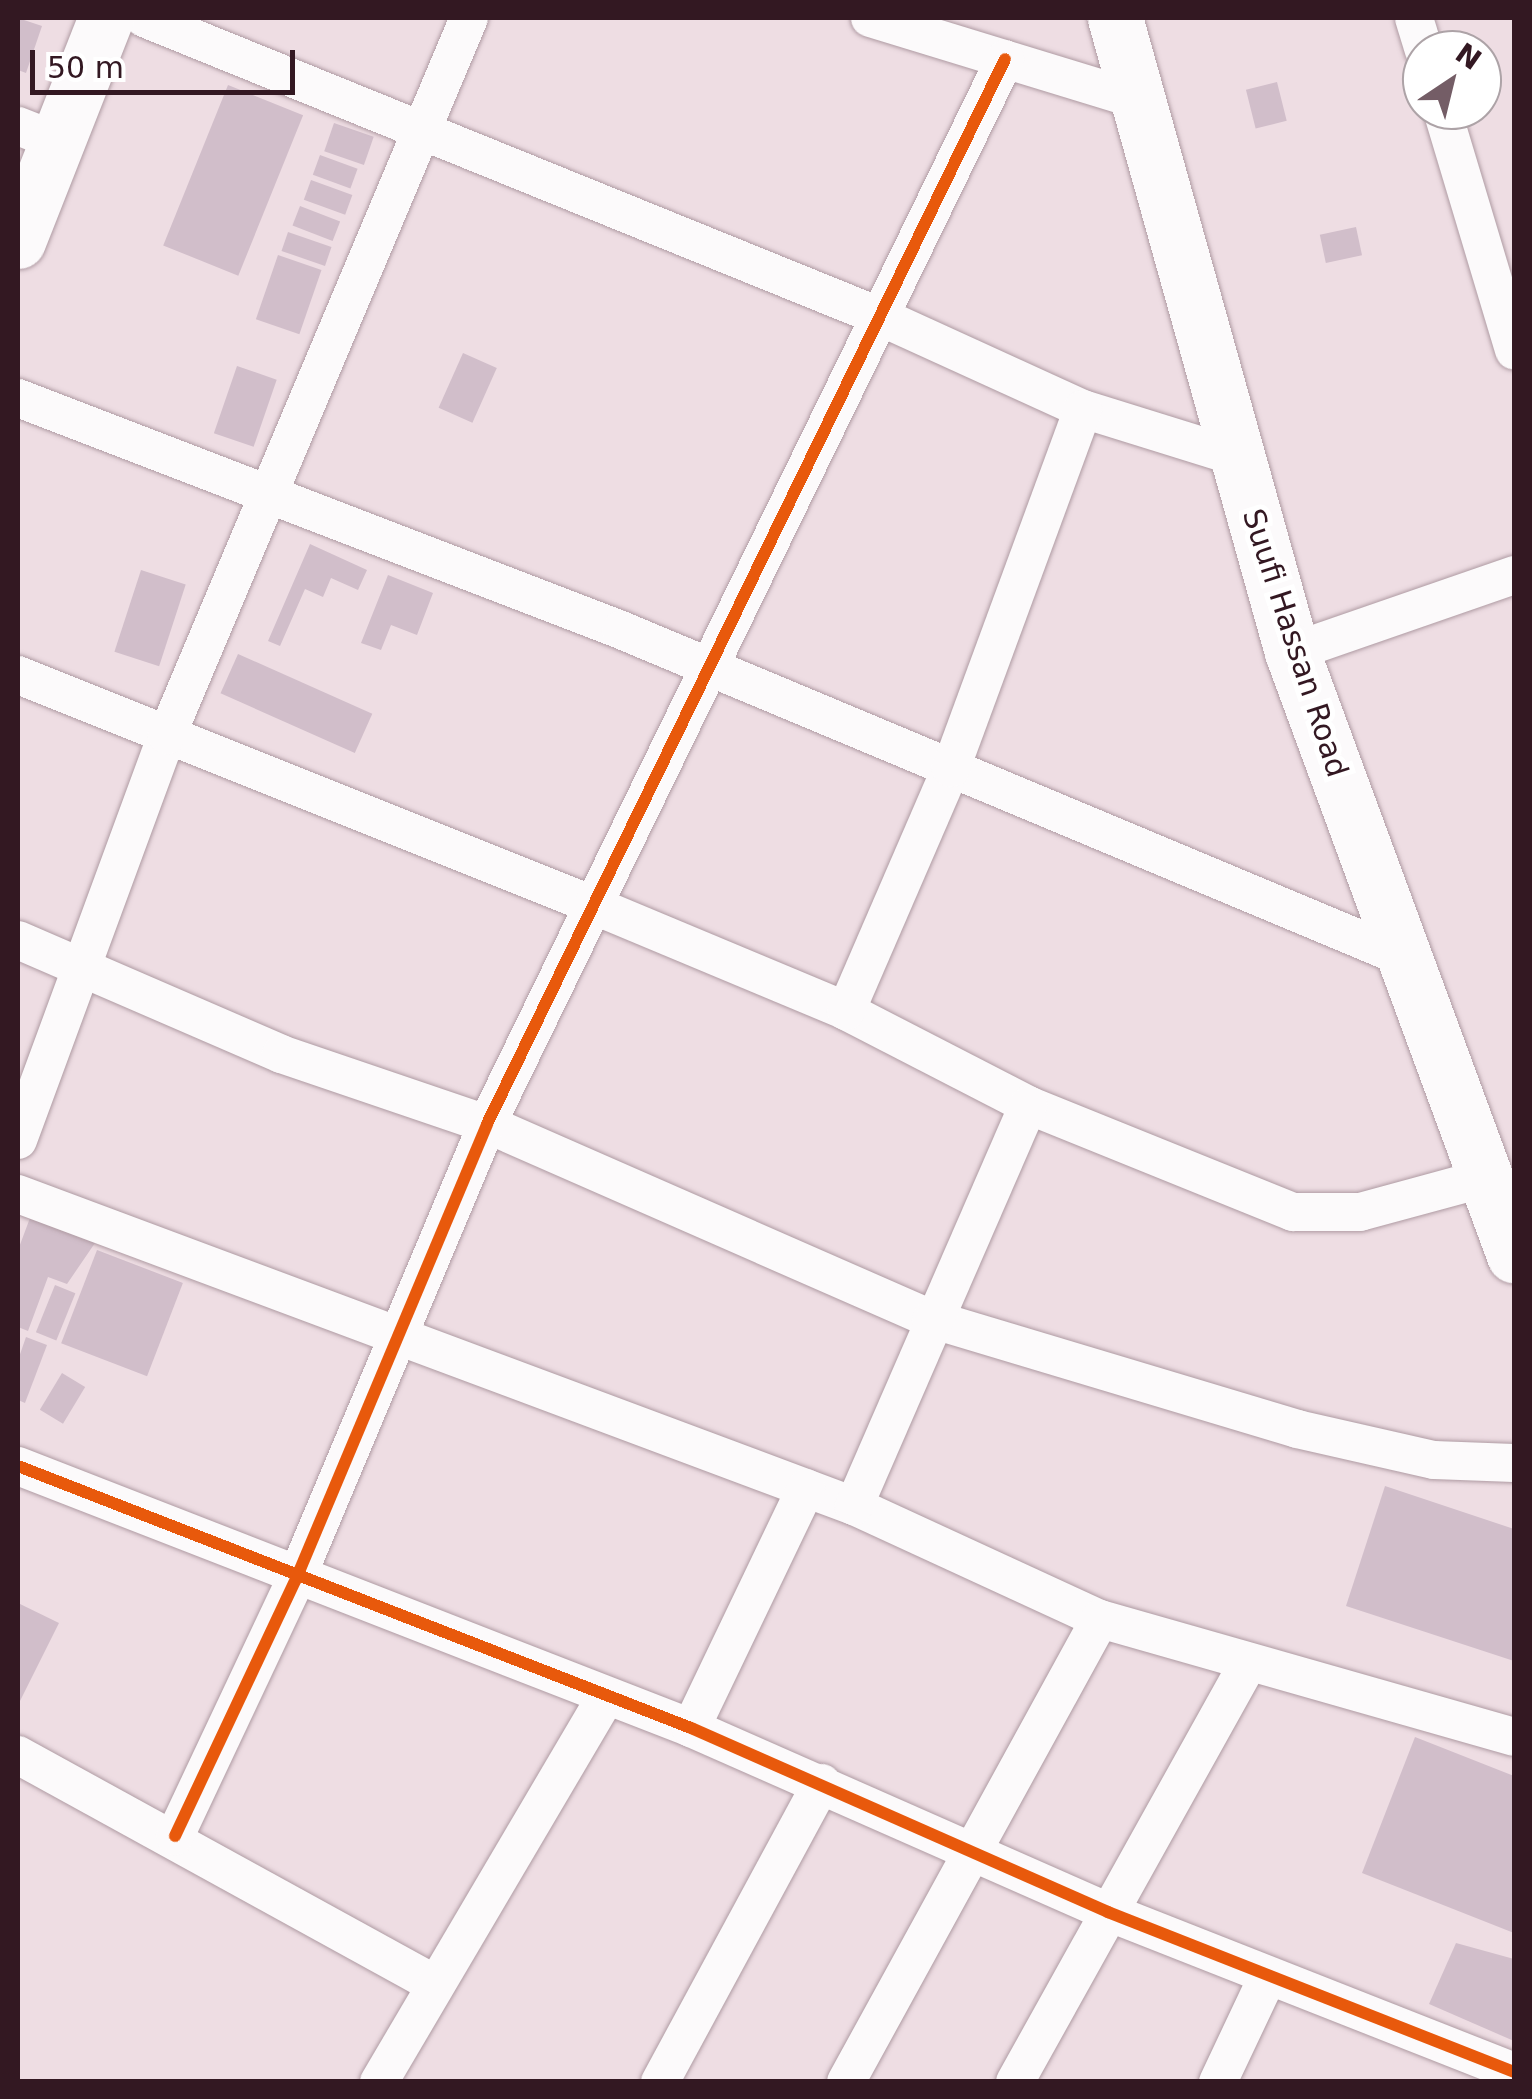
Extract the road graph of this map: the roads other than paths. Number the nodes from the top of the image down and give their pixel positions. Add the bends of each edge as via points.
1 (106, 18) edge
2 (144, 18) edge
3 (468, 18) edge
4 (870, 18) edge
5 (1116, 18) edge
6 (1005, 59) junction
7 (1138, 100) junction
8 (1448, 130) edge
9 (423, 131) junction
10 (36, 134) edge
11 (18, 240) edge
12 (881, 317) junction
13 (1514, 350) edge
14 (18, 398) edge
15 (1083, 409) junction
16 (1234, 456) junction
17 (266, 499) junction
18 (1514, 575) edge
19 (1292, 652) junction
20 (705, 664) junction
21 (18, 675) edge
22 (167, 735) junction
23 (951, 768) junction
24 (593, 904) junction
25 (18, 940) edge
26 (1408, 959) junction
27 (80, 965) junction
28 (846, 1011) junction
29 (1028, 1105) junction
30 (487, 1124) junction
31 (18, 1140) edge
32 (1489, 1177) junction
33 (18, 1194) edge
34 (1514, 1255) edge
35 (930, 1319) junction
36 (400, 1331) junction
37 (1514, 1462) edge
38 (18, 1466) edge
39 (806, 1488) junction
40 (854, 1506) junction
41 (296, 1579) junction
42 (1100, 1618) junction
43 (1246, 1667) junction
44 (606, 1697) junction
45 (691, 1728) junction
46 (1514, 1737) edge
47 (18, 1754) edge
48 (822, 1783) junction
49 (174, 1836) junction
50 (972, 1848) junction
51 (1108, 1912) junction
52 (1268, 1976) junction
53 (432, 1983) junction
54 (1514, 2072) edge
55 (379, 2082) edge
56 (660, 2082) edge
57 (846, 2082) edge
58 (1015, 2082) edge
59 (1218, 2082) edge

1 - 10 street
2 - 9 street
3 - 9 street
4 - 6 street
5 - 7 street, Suufi Hassan Road
6 - 7 street
6 - 12 street
7 - 16 street, Suufi Hassan Road
8 - 13 street
9 - 12 street
9 - 17 street
10 - 11 street
12 - 15 street
12 - 20 street
14 - 17 street
15 - 16 street
15 - 23 street
16 - 19 street, Suufi Hassan Road
17 - 20 street
17 - 22 street
18 - 19 street
19 - 26 street, Suufi Hassan Road
20 - 23 street
20 - 24 street via 683,732
21 - 22 street
22 - 24 street
22 - 27 street
23 - 26 street
23 - 28 street
24 - 28 street
24 - 30 street
25 - 27 street
26 - 32 street, Suufi Hassan Road
27 - 30 street via 281,1054
27 - 31 street
28 - 29 street
29 - 32 street via 1293,1212 1360,1212
29 - 35 street
30 - 35 street
30 - 36 street
32 - 34 street, Suufi Hassan Road
33 - 36 street
35 - 37 street via 1297,1429 1434,1460
35 - 40 street
36 - 39 street
36 - 41 street
38 - 41 street
39 - 40 street
39 - 45 street
40 - 42 street
41 - 44 street
41 - 49 street
42 - 43 street
42 - 50 street
43 - 46 street
43 - 51 street
44 - 45 street
44 - 53 street
45 - 48 street
47 - 49 street
48 - 50 street
48 - 56 street
49 - 53 street
50 - 51 street
50 - 57 street
51 - 52 street
51 - 58 street
52 - 54 street
52 - 59 street
53 - 55 street

